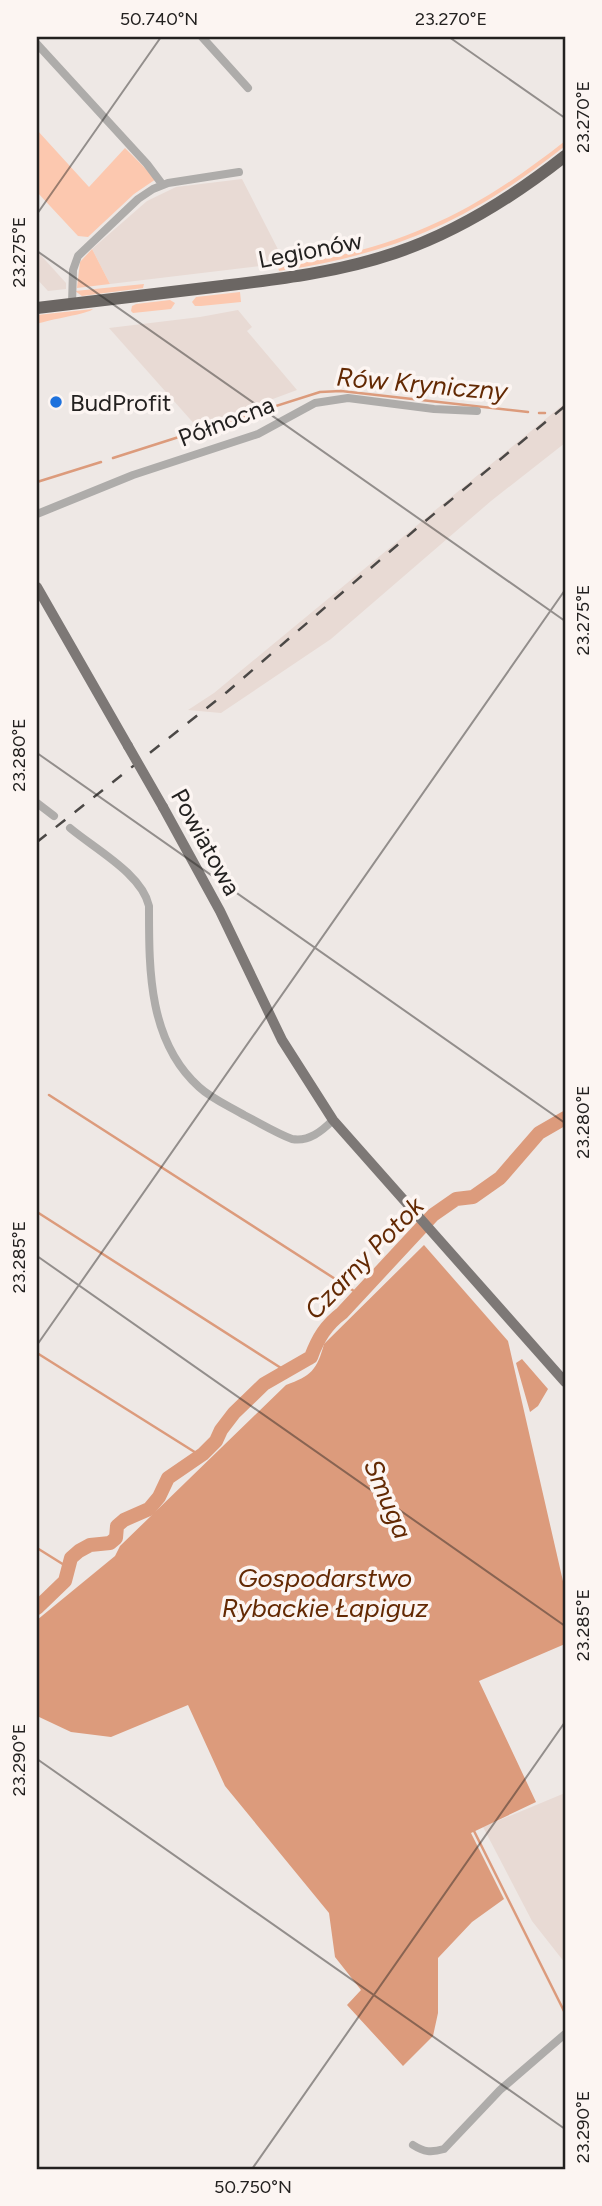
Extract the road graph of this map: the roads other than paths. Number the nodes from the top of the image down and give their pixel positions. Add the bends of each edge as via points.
1 (202, 37) edge
2 (37, 44) edge
3 (248, 88) dead end
4 (565, 156) edge
5 (239, 172) dead end
6 (162, 184) junction
7 (72, 304) junction
8 (37, 308) edge
9 (477, 411) dead end
10 (37, 514) edge
11 (37, 587) edge
12 (37, 803) edge
13 (54, 816) dead end
14 (70, 828) dead end
15 (333, 1120) junction
16 (565, 1382) edge
17 (565, 2034) edge
18 (413, 2146) dead end

1 - 3 street
2 - 6 street
4 - 7 highway, Legionów via 470,221 373,260 286,278
5 - 6 street
6 - 7 street via 138,199 78,256
7 - 8 highway, Legionów
9 - 10 street, Północna via 348,398 315,402 258,434 133,475
11 - 15 main road, Powiatowa, bridge via 220,911 282,1040
12 - 13 street
14 - 15 street via 133,878 147,896 150,978 157,1015 170,1049 189,1077 213,1098 292,1139 312,1136
15 - 16 main road, Powiatowa
17 - 18 street via 500,2090 444,2149 433,2153

